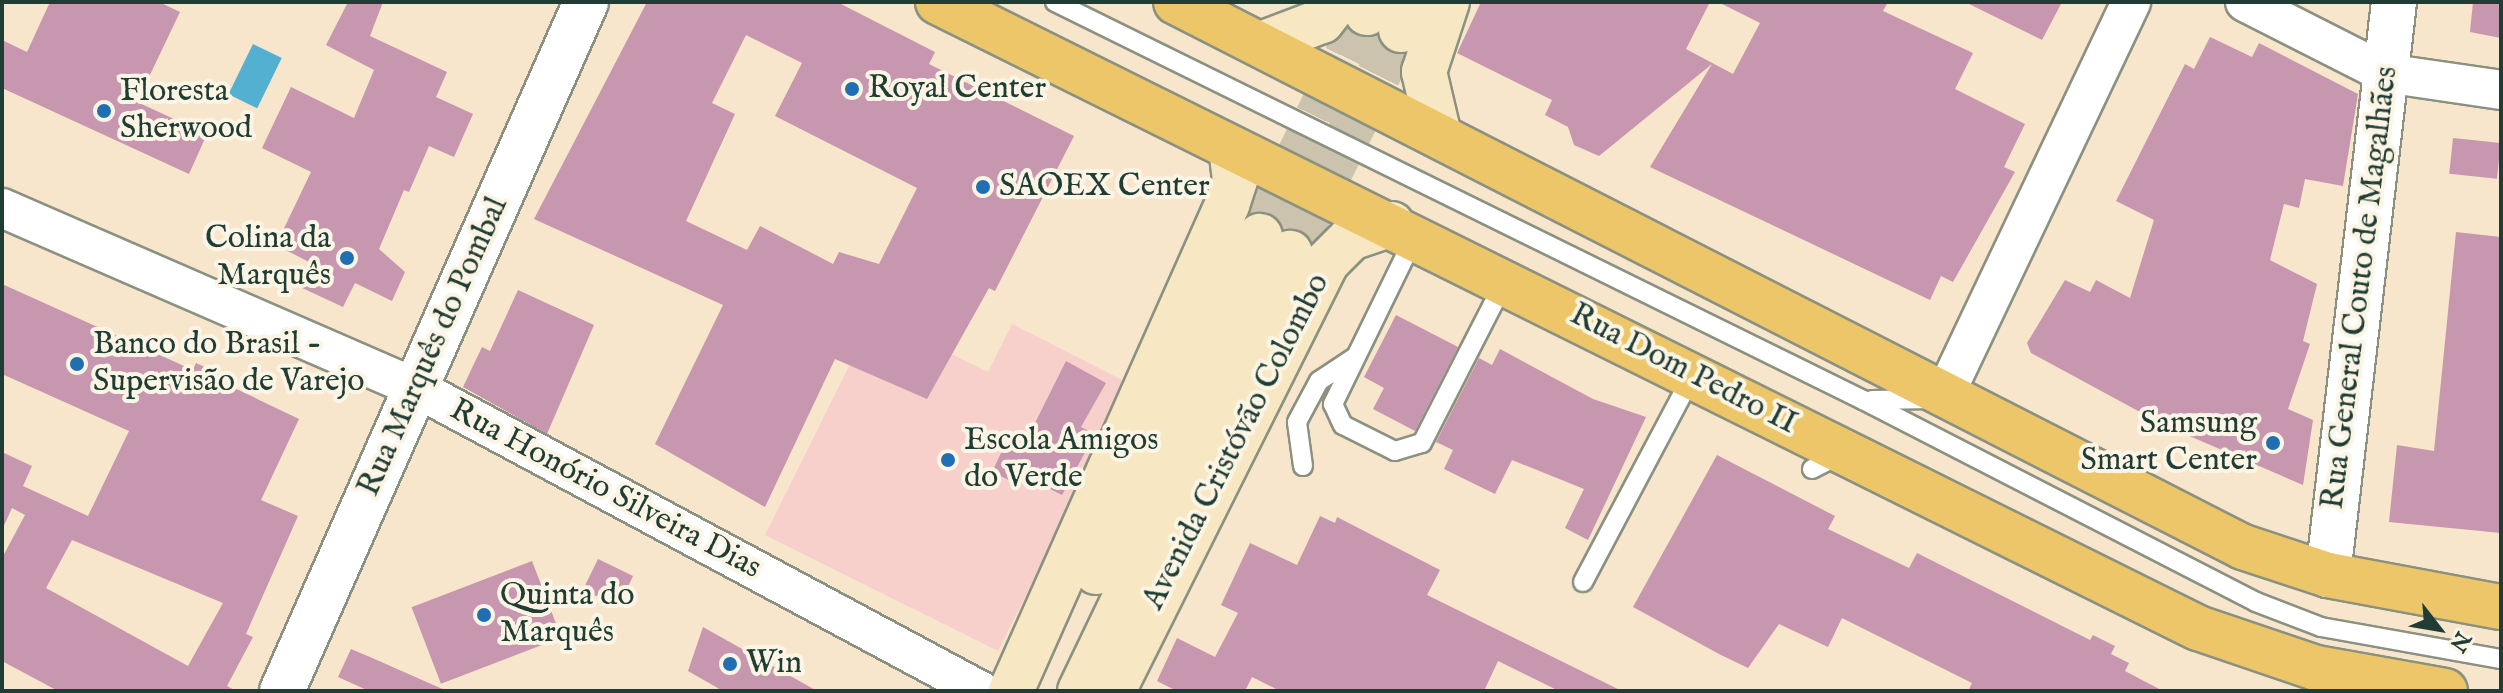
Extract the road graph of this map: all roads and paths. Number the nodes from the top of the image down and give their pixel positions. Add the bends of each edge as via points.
1 (586, 2) edge
2 (938, 2) edge
3 (1055, 2) edge
4 (1176, 2) edge
5 (1447, 2) edge
6 (2131, 2) edge
7 (2245, 2) edge
8 (2394, 2) edge
9 (1379, 10) edge
10 (1261, 44) junction
11 (2385, 73) junction
12 (2501, 90) edge
13 (1438, 131) junction
14 (1231, 148) junction
15 (2, 208) edge
16 (1403, 230) junction
17 (1505, 281) junction
18 (1357, 355) junction
19 (1692, 375) junction
20 (416, 388) junction
21 (1946, 392) junction
22 (1863, 400) junction
23 (1303, 466) dead end
24 (2328, 575) junction
25 (1583, 582) dead end
26 (2501, 607) edge
27 (2501, 659) edge
28 (2317, 662) edge
29 (282, 691) edge
30 (981, 691) edge
31 (1011, 691) edge
32 (1037, 691) edge
33 (1080, 691) edge
34 (1113, 691) edge
35 (2445, 691) edge

1 - 20 street, Rua Marquês do Pombal
2 - 14 main road, Rua Dom Pedro II
3 - 22 lane
4 - 10 main road
5 - 13 main road via 1424,72
6 - 21 street
7 - 11 street
8 - 11 street, Rua General Couto de Magalhães
9 - 10 main road via 1322,21
10 - 13 main road
11 - 12 street
11 - 24 street, Rua General Couto de Magalhães
13 - 21 main road
14 - 16 main road, Rua Dom Pedro II
14 - 31 main road via 1235,180 1227,205
15 - 20 street, Rua Honório Silveira Dias
16 - 17 main road, Rua Dom Pedro II
16 - 18 lane
16 - 34 main road, Avenida Cristóvão Colombo via 1351,238 1326,263
17 - 18 lane via 1422,443 1395,451 1343,425 1333,404
17 - 19 main road, Rua Dom Pedro II
18 - 23 lane via 1319,381 1297,422
19 - 25 lane
19 - 28 main road, Rua Dom Pedro II via 1830,460 2198,628
20 - 29 street, Rua Marquês do Pombal
20 - 30 street, Rua Honório Silveira Dias
21 - 22 lane via 1925,403
21 - 24 main road via 2243,547
22 - 28 lane via 2256,602
24 - 26 main road
27 - 28 lane
28 - 35 main road, Rua Dom Pedro II
32 - 33 main road via 1275,245

